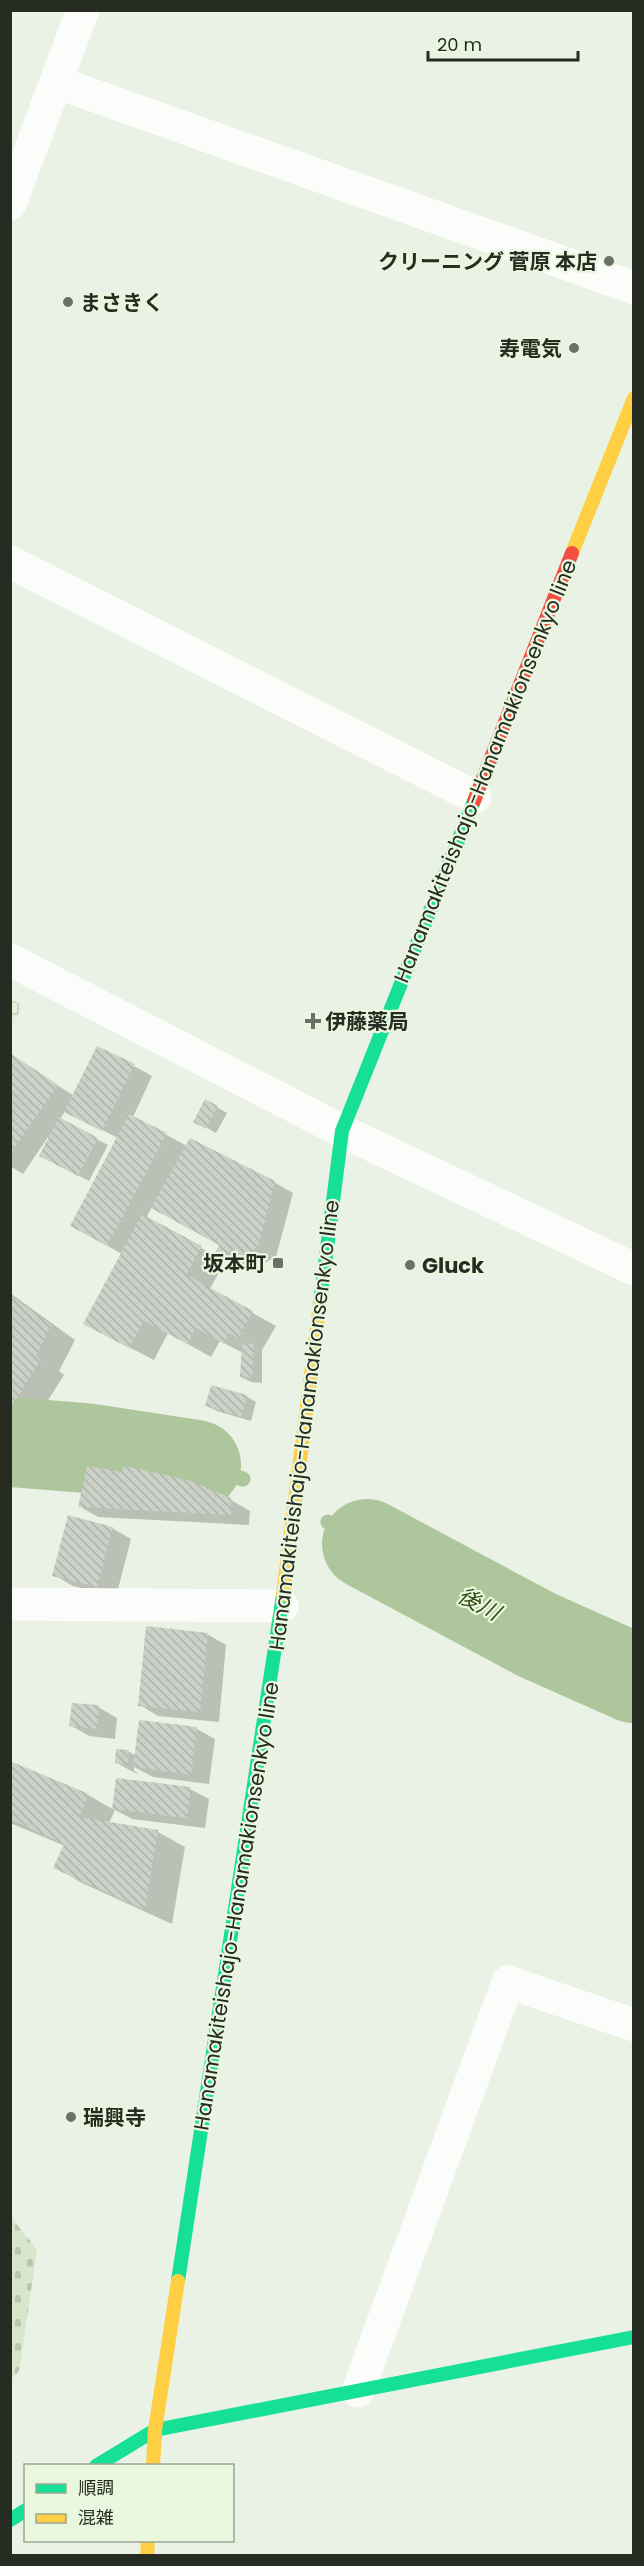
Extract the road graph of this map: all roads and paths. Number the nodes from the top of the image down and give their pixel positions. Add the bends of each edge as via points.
1 (79, 12) edge
2 (56, 82) junction
3 (10, 204) edge
4 (633, 288) edge
5 (633, 398) edge
6 (10, 562) edge
7 (475, 797) junction
8 (10, 960) edge
9 (342, 1131) junction
10 (633, 1269) edge
11 (10, 1604) edge
12 (282, 1606) junction
13 (633, 2025) edge
14 (633, 2337) edge
15 (358, 2391) junction
16 (155, 2430) junction
17 (99, 2464) edge
18 (153, 2464) edge
19 (24, 2511) edge
20 (10, 2520) edge

1 - 2 street
2 - 3 street
2 - 4 street
5 - 7 main road, Hanamakiteishajo-Hanamakionsenkyo line
6 - 7 street
7 - 9 main road, Hanamakiteishajo-Hanamakionsenkyo line
8 - 9 street
9 - 10 street
9 - 12 main road, Hanamakiteishajo-Hanamakionsenkyo line
11 - 12 street
12 - 16 main road, Hanamakiteishajo-Hanamakionsenkyo line
13 - 15 street via 508,1982
14 - 15 main road
15 - 16 main road
16 - 17 main road
16 - 18 main road, Hanamakiteishajo-Hanamakionsenkyo line
19 - 20 main road

